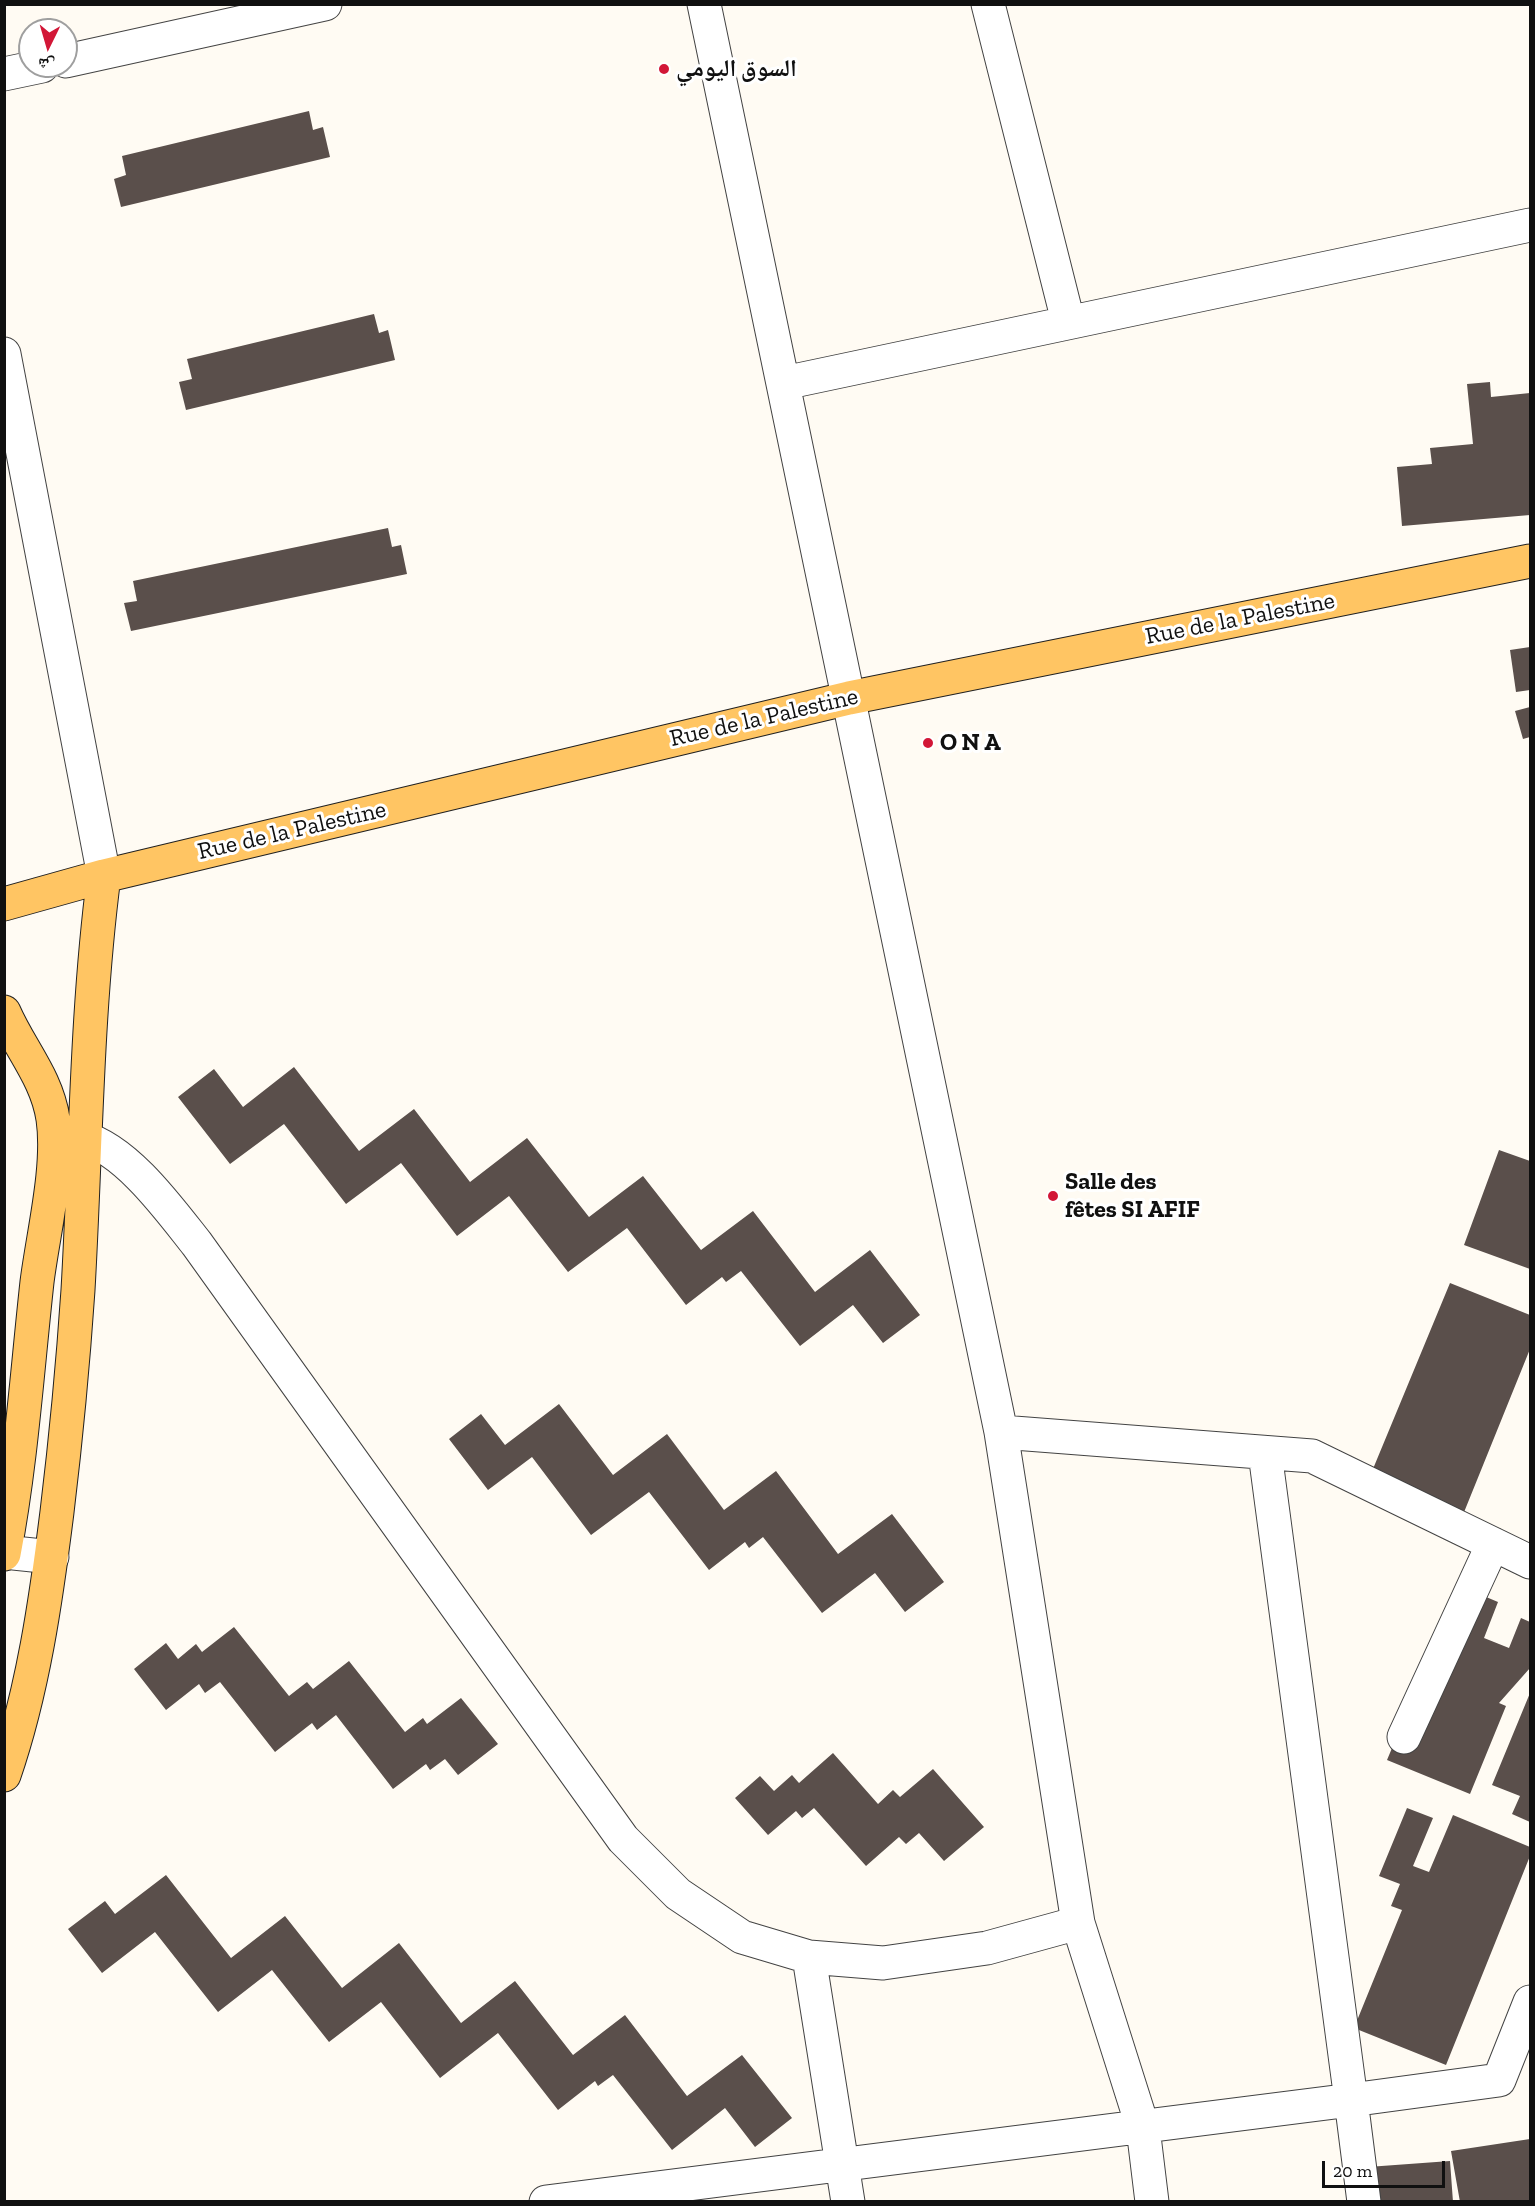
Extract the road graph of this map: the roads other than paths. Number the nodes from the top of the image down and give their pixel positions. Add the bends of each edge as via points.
1 (325, 4) edge
2 (704, 4) edge
3 (988, 4) edge
4 (78, 58) edge
5 (1530, 225) edge
6 (1068, 321) junction
7 (4, 354) edge
8 (784, 383) junction
9 (1530, 561) edge
10 (849, 698) junction
11 (105, 876) junction
12 (4, 904) edge
13 (4, 1012) edge
14 (69, 1136) junction
15 (1001, 1432) junction
16 (1265, 1453) junction
17 (1493, 1544) junction
18 (5, 1553) edge
19 (52, 1557) junction
20 (1530, 1562) edge
21 (1404, 1737) dead end
22 (4, 1775) edge
23 (1078, 1923) junction
24 (809, 1958) junction
25 (1530, 2002) edge
26 (1351, 2100) junction
27 (1143, 2128) junction
28 (844, 2165) junction
29 (549, 2201) edge
30 (848, 2202) edge
31 (1152, 2202) edge
32 (1364, 2202) edge

1 - 4 street
2 - 8 street
3 - 6 street
5 - 6 street
6 - 8 street
7 - 11 street
8 - 10 street
9 - 10 main road, Rue de la Palestine
10 - 11 main road, Rue de la Palestine
10 - 15 street
11 - 12 main road, Rue de la Palestine
11 - 14 main road
13 - 14 main road via 39,1074 53,1120
14 - 18 main road via 51,1178 24,1427
14 - 19 main road via 77,1302
14 - 24 street via 112,1152 137,1172 198,1244 623,1839 678,1894 742,1937
15 - 16 street
15 - 23 street
16 - 17 street via 1312,1456
16 - 26 street
17 - 20 street
17 - 21 street
18 - 19 street
19 - 22 main road via 31,1677
23 - 24 street via 987,1948 884,1963
23 - 27 street
24 - 28 street
25 - 26 street via 1499,2080
26 - 27 street
26 - 32 street
27 - 28 street
27 - 31 street
28 - 29 street
28 - 30 street

